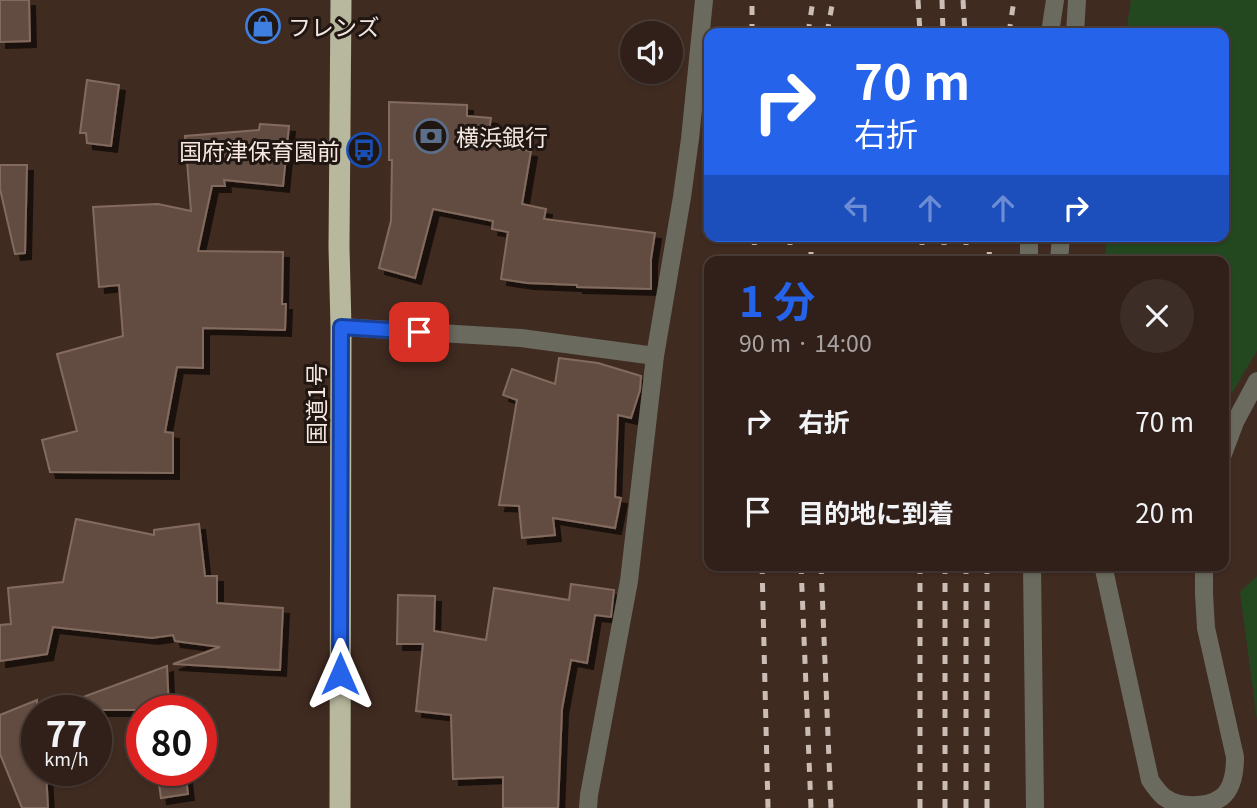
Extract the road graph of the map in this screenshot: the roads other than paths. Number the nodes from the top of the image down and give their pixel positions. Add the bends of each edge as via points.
1 (341, 0) edge
2 (704, 0) edge
3 (1055, 0) edge
4 (1077, 0) edge
5 (1051, 28) edge
6 (1075, 28) edge
7 (341, 327) junction
8 (655, 356) junction
9 (1257, 381) edge
10 (1229, 439) edge
11 (1032, 571) edge
12 (1103, 571) edge
13 (1204, 571) edge
14 (340, 808) edge
15 (588, 808) edge
16 (1035, 808) edge

1 - 7 highway, 国道1号
2 - 8 street via 684,185
3 - 5 street
4 - 6 street
7 - 8 street via 521,338
7 - 14 highway, 国道1号
8 - 15 street via 629,581
9 - 10 street
11 - 16 street
12 - 13 street via 1150,780 1164,797 1184,805 1210,804 1223,797 1235,771 1206,628

